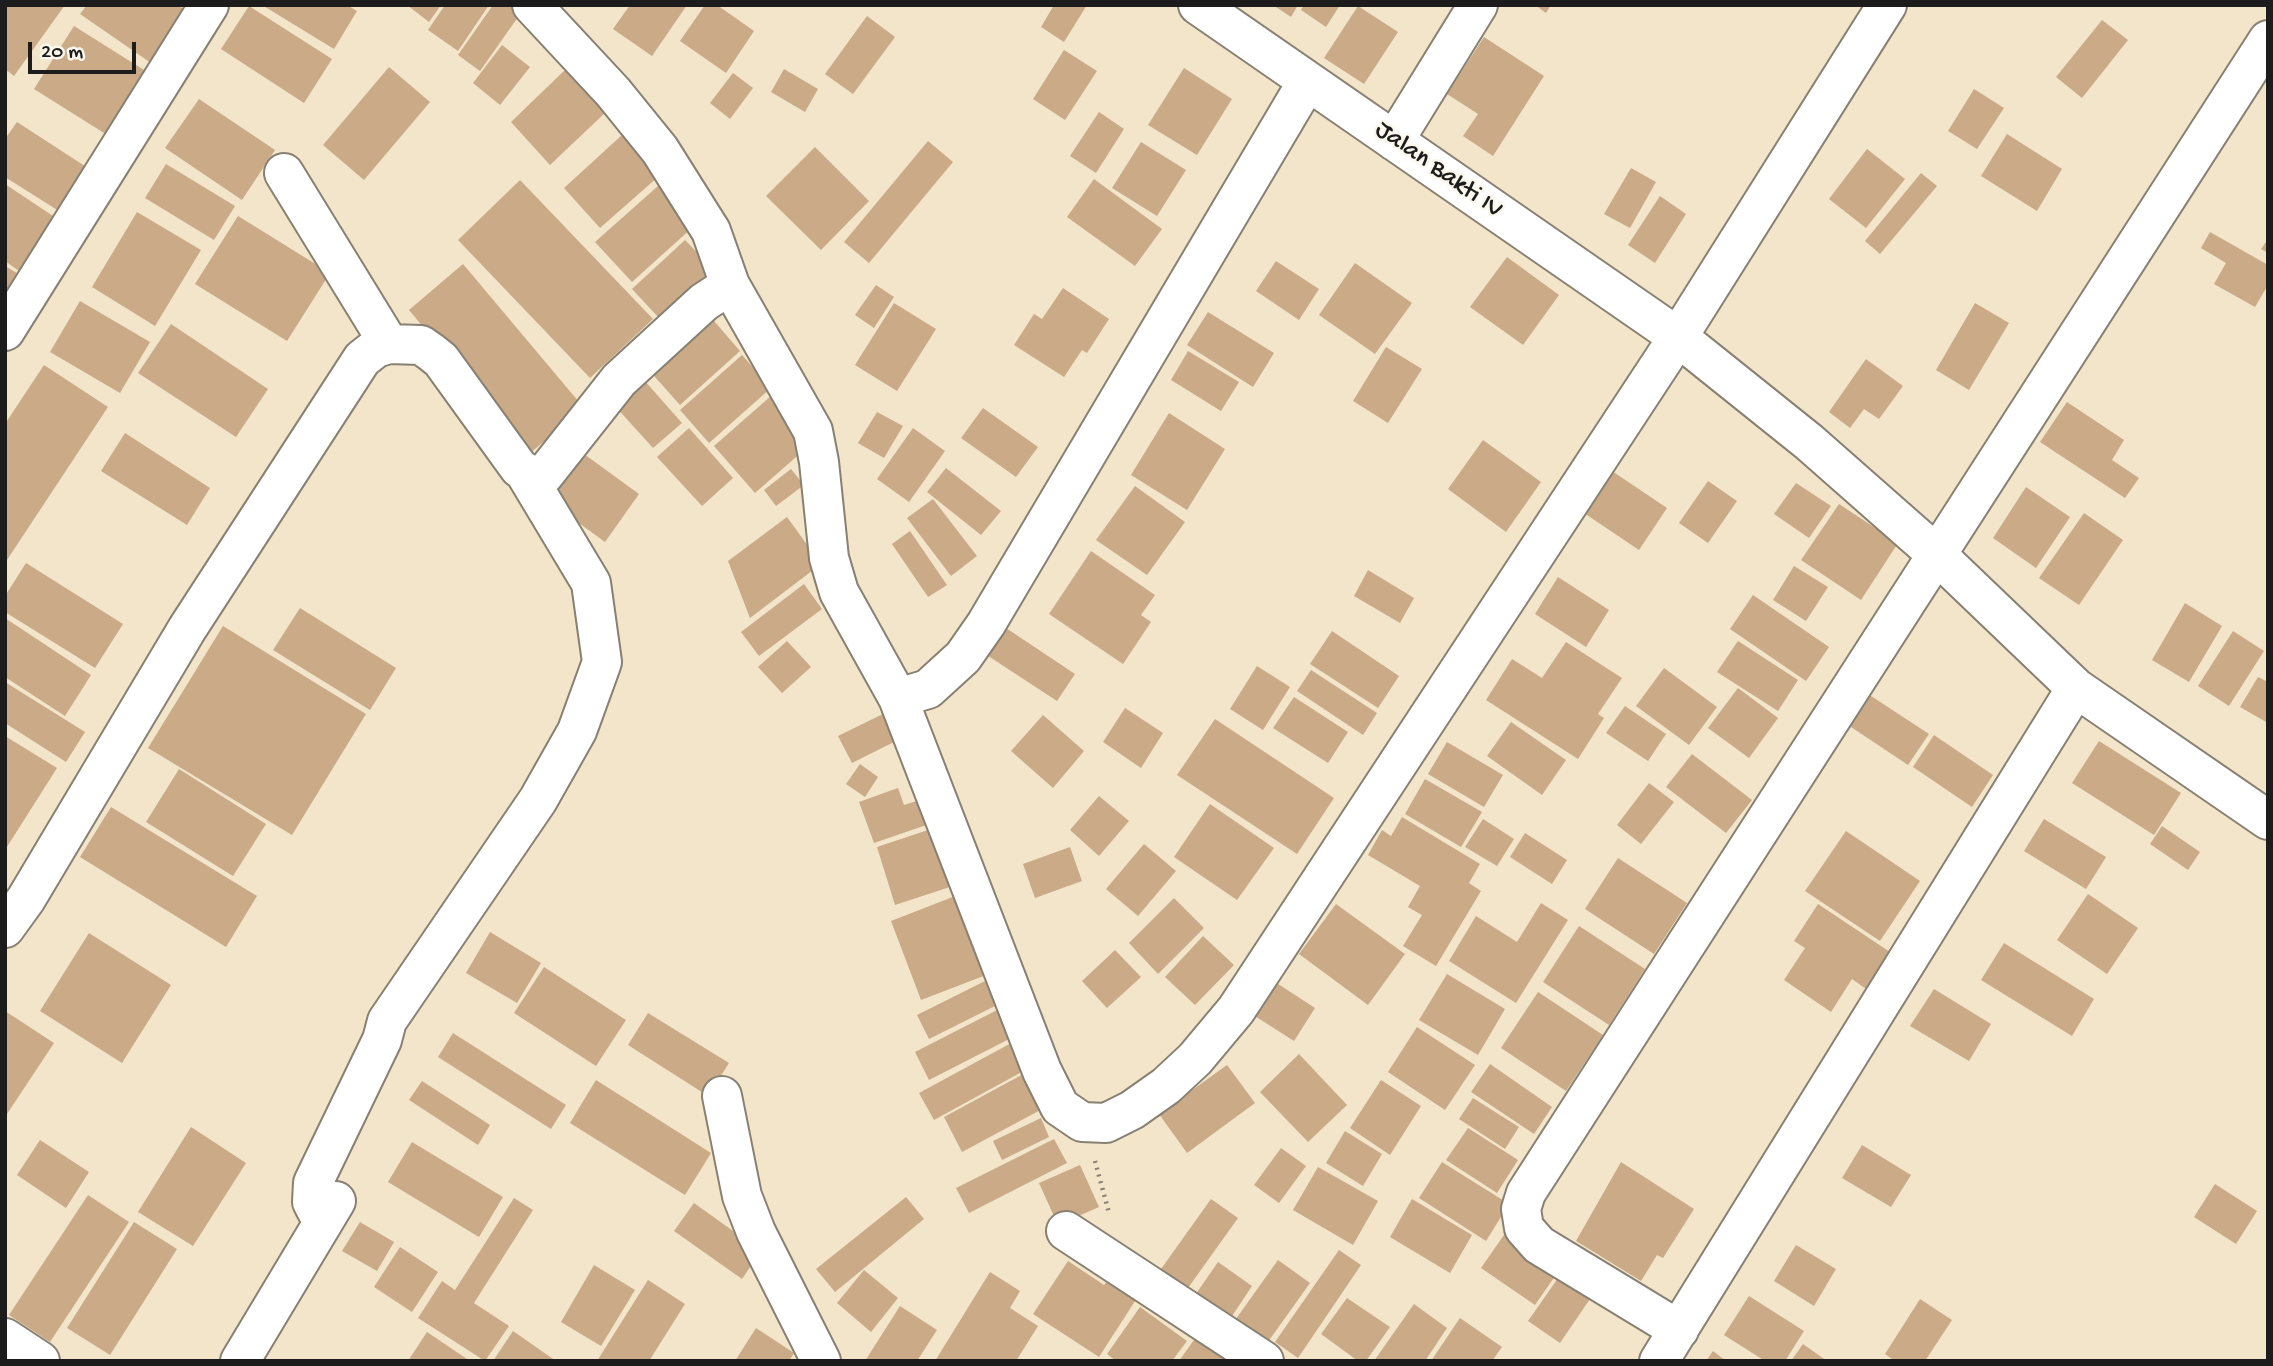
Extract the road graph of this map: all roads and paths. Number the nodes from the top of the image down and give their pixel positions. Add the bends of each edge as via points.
1 (209, 5) edge
2 (532, 5) edge
3 (1198, 5) edge
4 (1478, 5) edge
5 (1887, 5) edge
6 (2268, 40) edge
7 (1307, 82) junction
8 (1394, 141) junction
9 (284, 173) dead end
10 (730, 285) junction
11 (5, 331) edge
12 (1678, 337) junction
13 (389, 344) junction
14 (525, 473) junction
15 (1935, 554) junction
16 (2076, 688) junction
17 (898, 698) junction
18 (2268, 820) edge
19 (5, 928) edge
20 (722, 1096) dead end
21 (1102, 1181) dead end
22 (1109, 1214) dead end
23 (1066, 1231) dead end
24 (5, 1338) edge
25 (1669, 1345) edge
26 (40, 1361) edge
27 (240, 1361) edge
28 (821, 1361) edge
29 (1264, 1361) edge

1 - 11 street
2 - 10 street via 660,150 711,231
3 - 7 street, Jalan Bakti IV
4 - 8 street
5 - 12 street
6 - 15 street
7 - 8 street, Jalan Bakti IV
7 - 17 street via 986,624 963,657 929,689
8 - 12 street, Jalan Bakti IV
9 - 13 street
10 - 14 street via 704,302 619,380 544,475
10 - 17 street via 813,431 829,558 839,592
12 - 15 street, Jalan Bakti IV via 1809,442
12 - 17 street via 1236,1010 1166,1086 1107,1123 1082,1122 1060,1107 1042,1071
13 - 14 street via 421,345 442,360
13 - 19 street via 362,359 348,378 187,629
14 - 27 street via 591,583 602,662 577,732 538,800 387,1021 313,1183 312,1202 329,1212
15 - 16 street, Jalan Bakti IV
15 - 25 street via 1526,1193 1521,1209 1524,1228 1539,1245
16 - 18 street, Jalan Bakti IV
16 - 25 street
20 - 28 street via 747,1208
21 - 22 path
23 - 29 street
24 - 26 street

